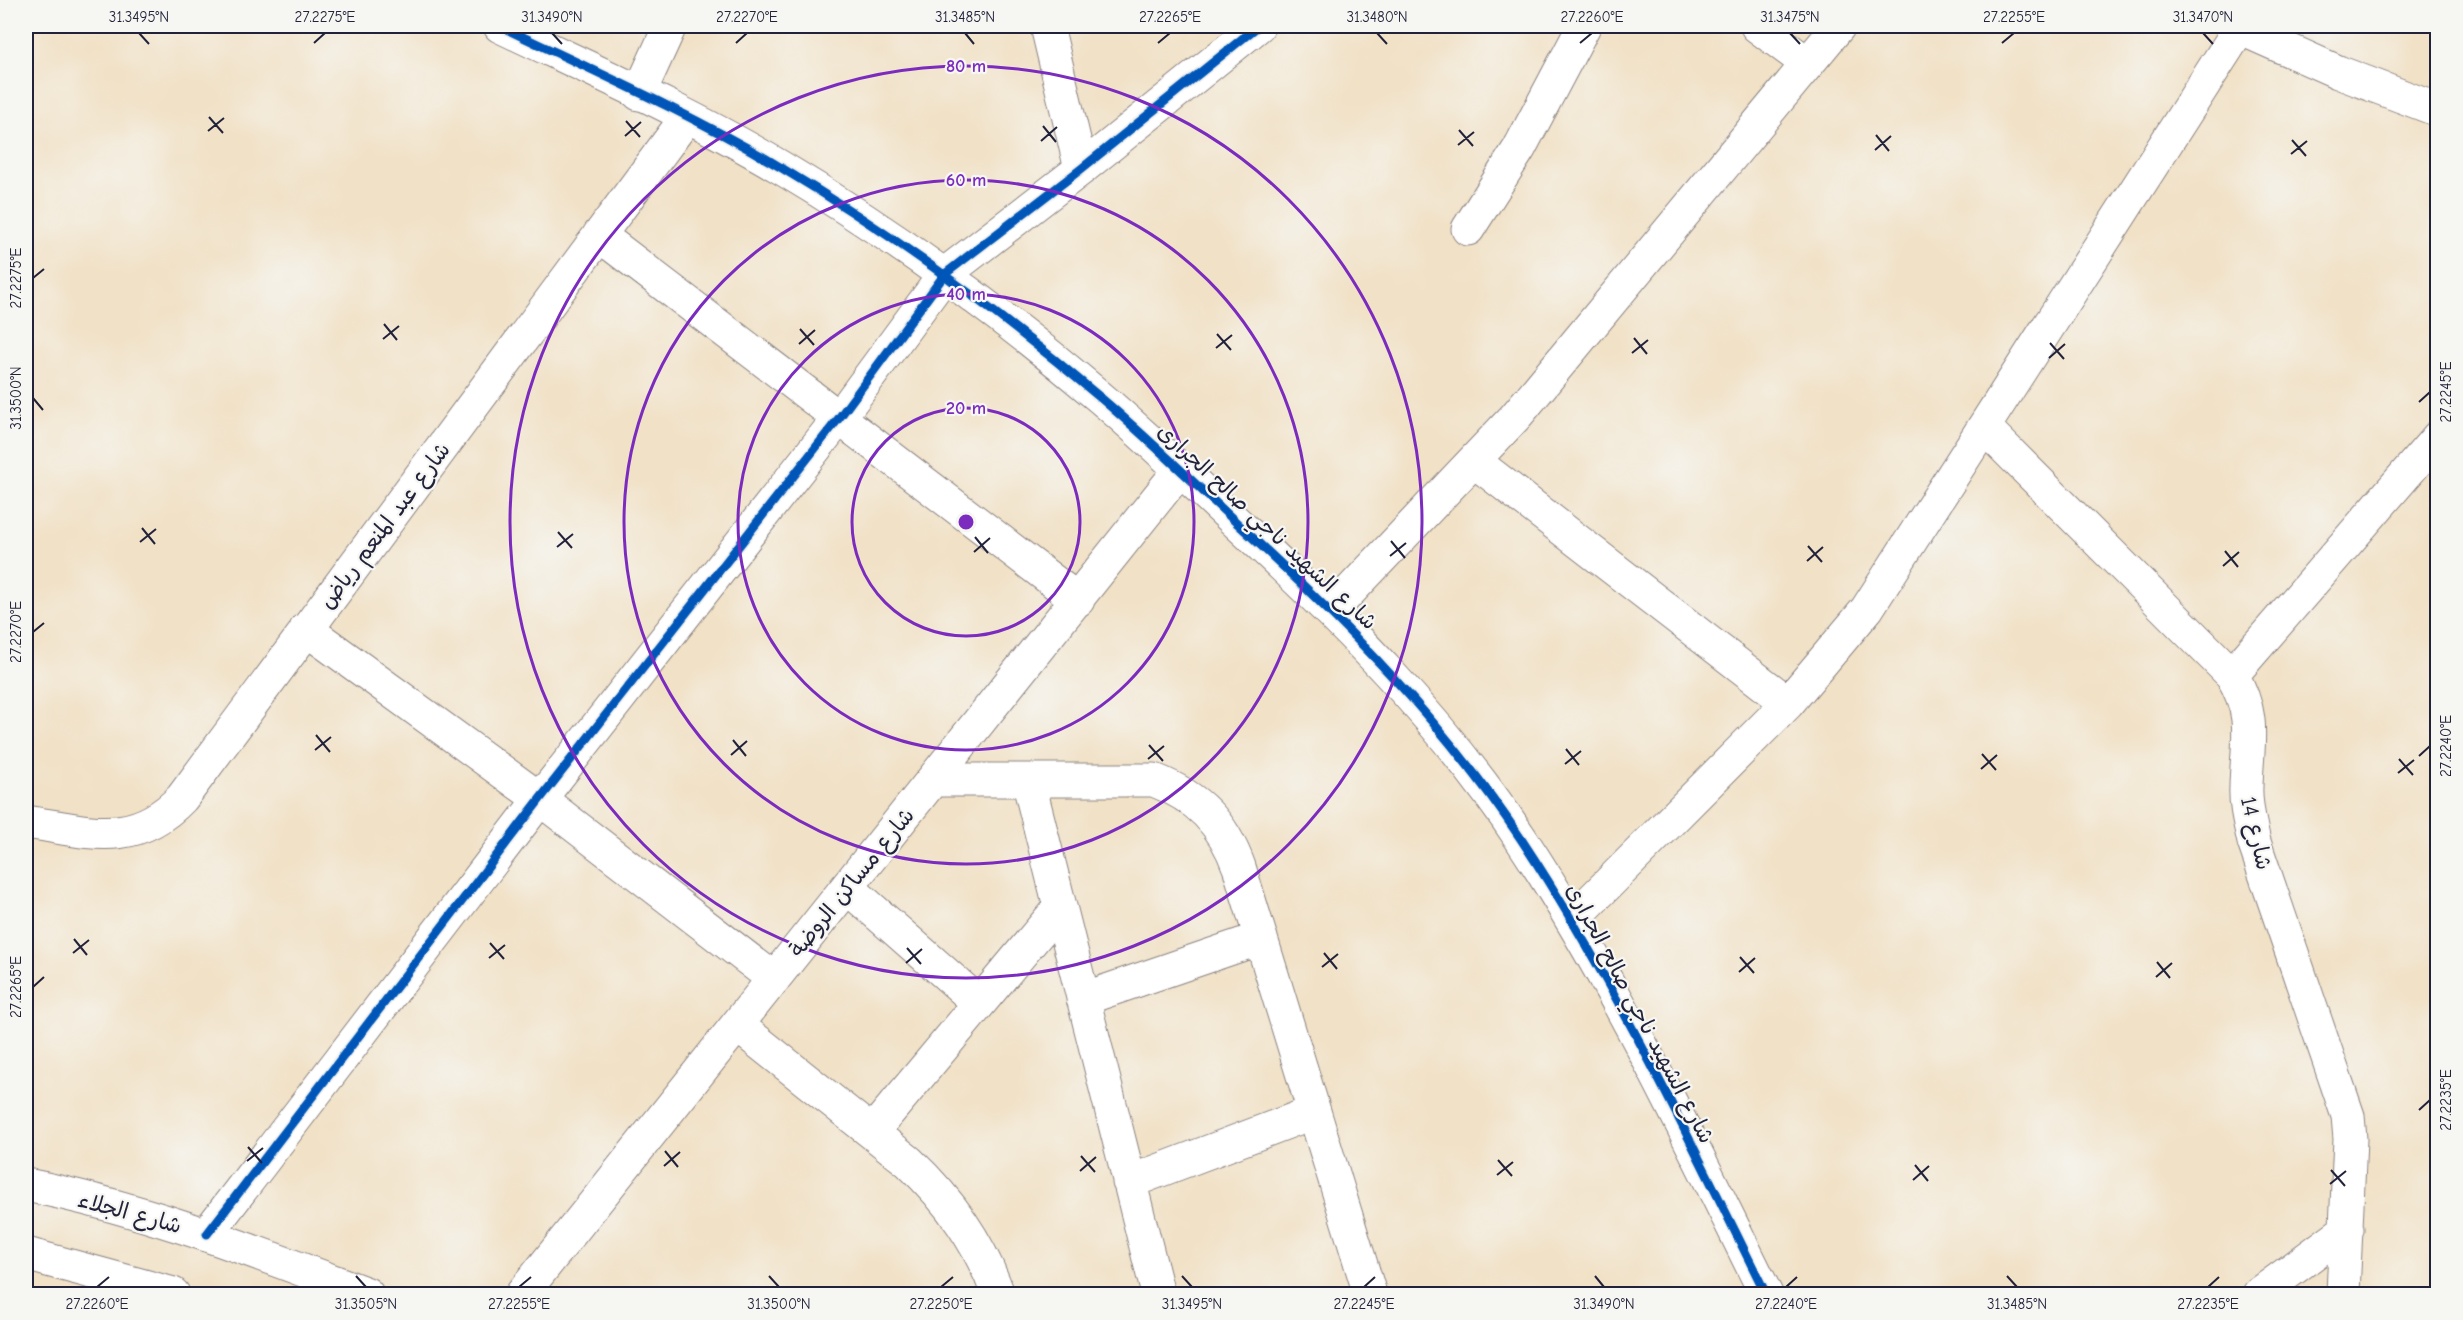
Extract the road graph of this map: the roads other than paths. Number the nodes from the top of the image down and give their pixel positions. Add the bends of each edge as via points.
1 (500, 26) edge
2 (670, 26) edge
3 (1047, 26) edge
4 (1258, 26) edge
5 (1584, 26) edge
6 (1756, 26) edge
7 (1839, 26) edge
8 (2238, 27) edge
9 (1808, 64) junction
10 (639, 94) junction
11 (2434, 103) edge
12 (687, 117) junction
13 (1081, 169) junction
14 (1468, 229) dead end
15 (599, 235) junction
16 (945, 274) junction
17 (839, 418) junction
18 (1984, 428) junction
19 (2438, 437) edge
20 (1474, 461) junction
21 (1180, 470) junction
22 (1078, 600) junction
23 (1332, 610) junction
24 (306, 629) junction
25 (2232, 675) junction
26 (1788, 702) junction
27 (934, 780) junction
28 (1028, 780) junction
29 (540, 799) junction
30 (26, 822) edge
31 (847, 887) junction
32 (1060, 906) junction
33 (1572, 920) junction
34 (1261, 938) junction
35 (774, 979) junction
36 (1083, 999) junction
37 (979, 1003) junction
38 (737, 1025) junction
39 (1314, 1112) junction
40 (872, 1132) junction
41 (1129, 1182) junction
42 (26, 1185) edge
43 (2347, 1229) junction
44 (207, 1234) junction
45 (26, 1254) edge
46 (173, 1294) edge
47 (364, 1294) edge
48 (522, 1294) edge
49 (998, 1294) edge
50 (1158, 1294) edge
51 (1370, 1294) edge
52 (1766, 1294) edge
53 (2259, 1294) edge
54 (2343, 1294) edge

1 - 10 street, شارع الشهيد ناجي صالح الجرارى
2 - 10 street
3 - 13 street
4 - 13 street
5 - 14 street via 1519,149
6 - 9 street
7 - 9 street
8 - 11 street via 2338,72
8 - 18 street
9 - 20 street via 1562,363
10 - 12 street, شارع الشهيد ناجي صالح الجرارى
12 - 15 street, شارع عبد المنعم رياض
12 - 16 street, شارع الشهيد ناجي صالح الجرارى via 862,217
13 - 16 street
15 - 17 street
15 - 24 street, شارع عبد المنعم رياض
16 - 17 street
16 - 21 street, شارع الشهيد ناجي صالح الجرارى via 1088,387
17 - 22 street
17 - 29 street
18 - 25 street, شارع 14
18 - 26 street via 1867,609
19 - 25 street
20 - 23 street
20 - 26 street
21 - 22 street, شارع مساكن الروضة
21 - 23 street, شارع الشهيد ناجي صالح الجرارى
22 - 27 street, شارع مساكن الروضة
23 - 33 street, شارع الشهيد ناجي صالح الجرارى via 1400,681 1462,757 1520,837
24 - 29 street
24 - 30 street, شارع عبد المنعم رياض via 167,814 147,826 122,833
25 - 43 street, شارع 14 via 2249,716 2247,815 2254,842 2348,1116
26 - 33 street
27 - 28 street
27 - 31 street, شارع مساكن الروضة
28 - 32 street
28 - 34 street via 1154,780 1199,804 1230,843
29 - 35 street
29 - 44 street
31 - 35 street, شارع مساكن الروضة
31 - 37 street
32 - 36 street
32 - 37 street
33 - 52 street, شارع الشهيد ناجي صالح الجرارى
34 - 36 street
34 - 39 street
35 - 38 street, شارع مساكن الروضة
36 - 41 street
37 - 40 street
38 - 40 street
38 - 48 street, شارع مساكن الروضة
39 - 41 street
39 - 51 street
40 - 49 street via 909,1162 954,1210 987,1266
41 - 50 street
42 - 44 street, شارع الجلاء
43 - 53 street
43 - 54 street, شارع 14
44 - 47 street, شارع الجلاء
45 - 46 street

